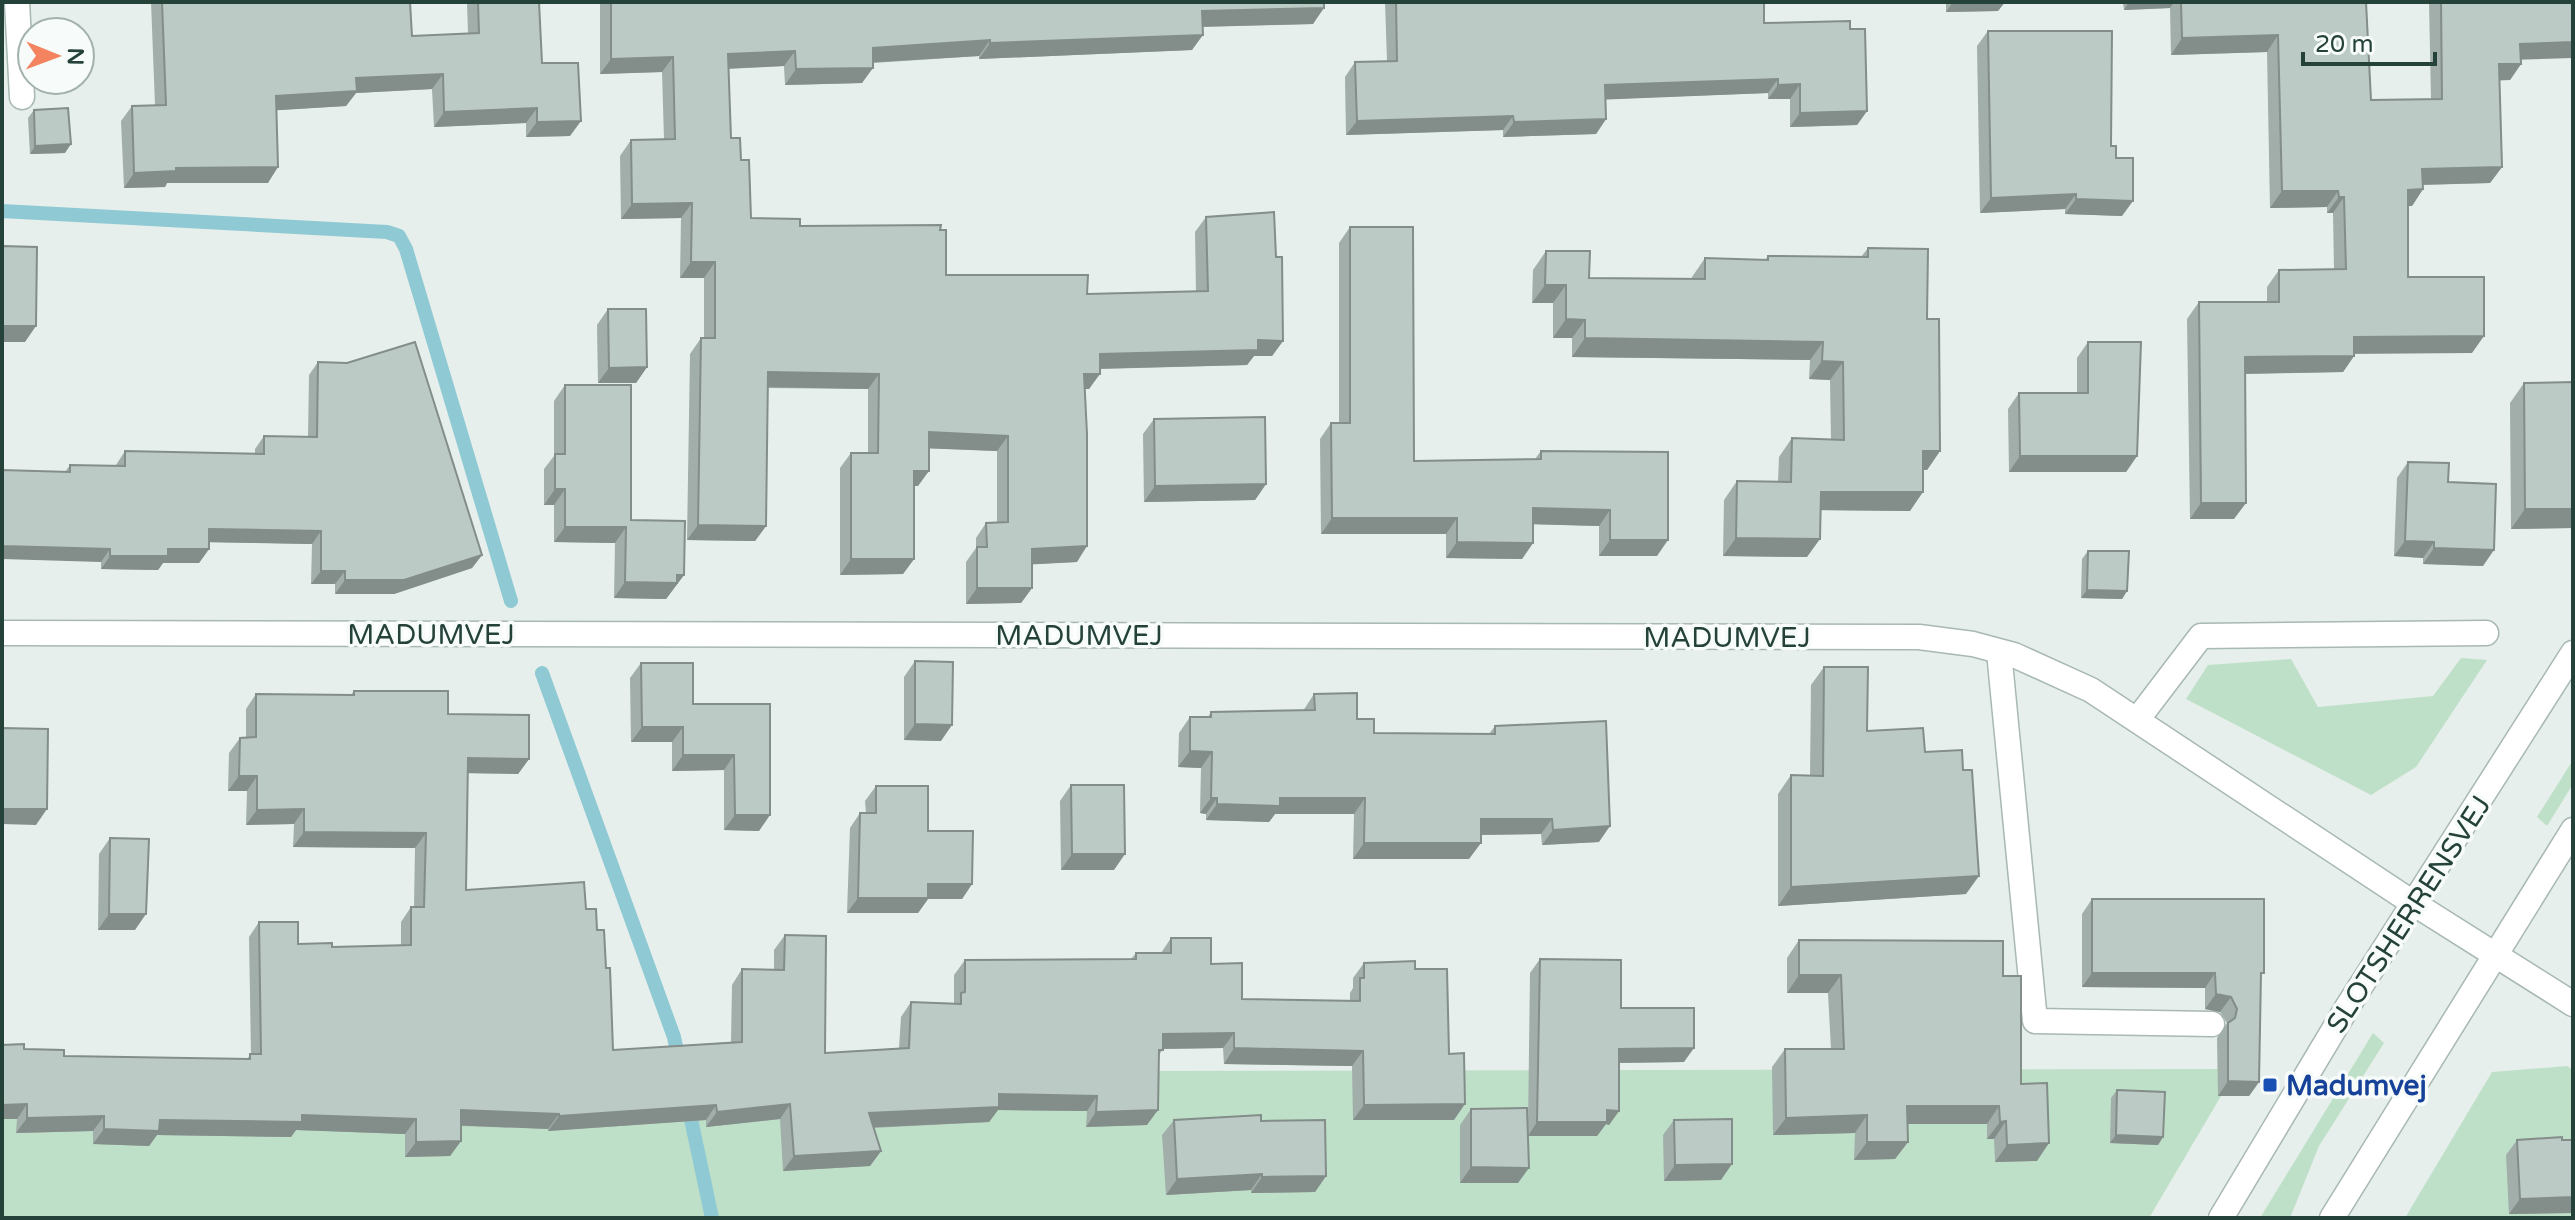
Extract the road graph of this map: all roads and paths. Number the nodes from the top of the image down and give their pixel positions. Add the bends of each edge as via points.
1 (17, 2) edge
2 (22, 97) dead end
3 (2, 633) edge
4 (2486, 633) dead end
5 (1999, 652) junction
6 (2573, 653) edge
7 (2137, 720) junction
8 (2573, 830) edge
9 (2413, 903) junction
10 (2495, 955) junction
11 (2573, 1004) edge
12 (2212, 1024) dead end
13 (2221, 1218) edge
14 (2332, 1218) edge

1 - 2 street
3 - 5 street, MADUMVEJ via 1904,637
4 - 7 street via 2201,636
5 - 7 street, MADUMVEJ via 2091,690
5 - 12 street via 2035,1021
6 - 9 street, SLOTSHERRENSVEJ
7 - 9 street, MADUMVEJ
8 - 10 street
9 - 10 street, MADUMVEJ
9 - 13 street, SLOTSHERRENSVEJ
10 - 11 street, MADUMVEJ
10 - 14 street

